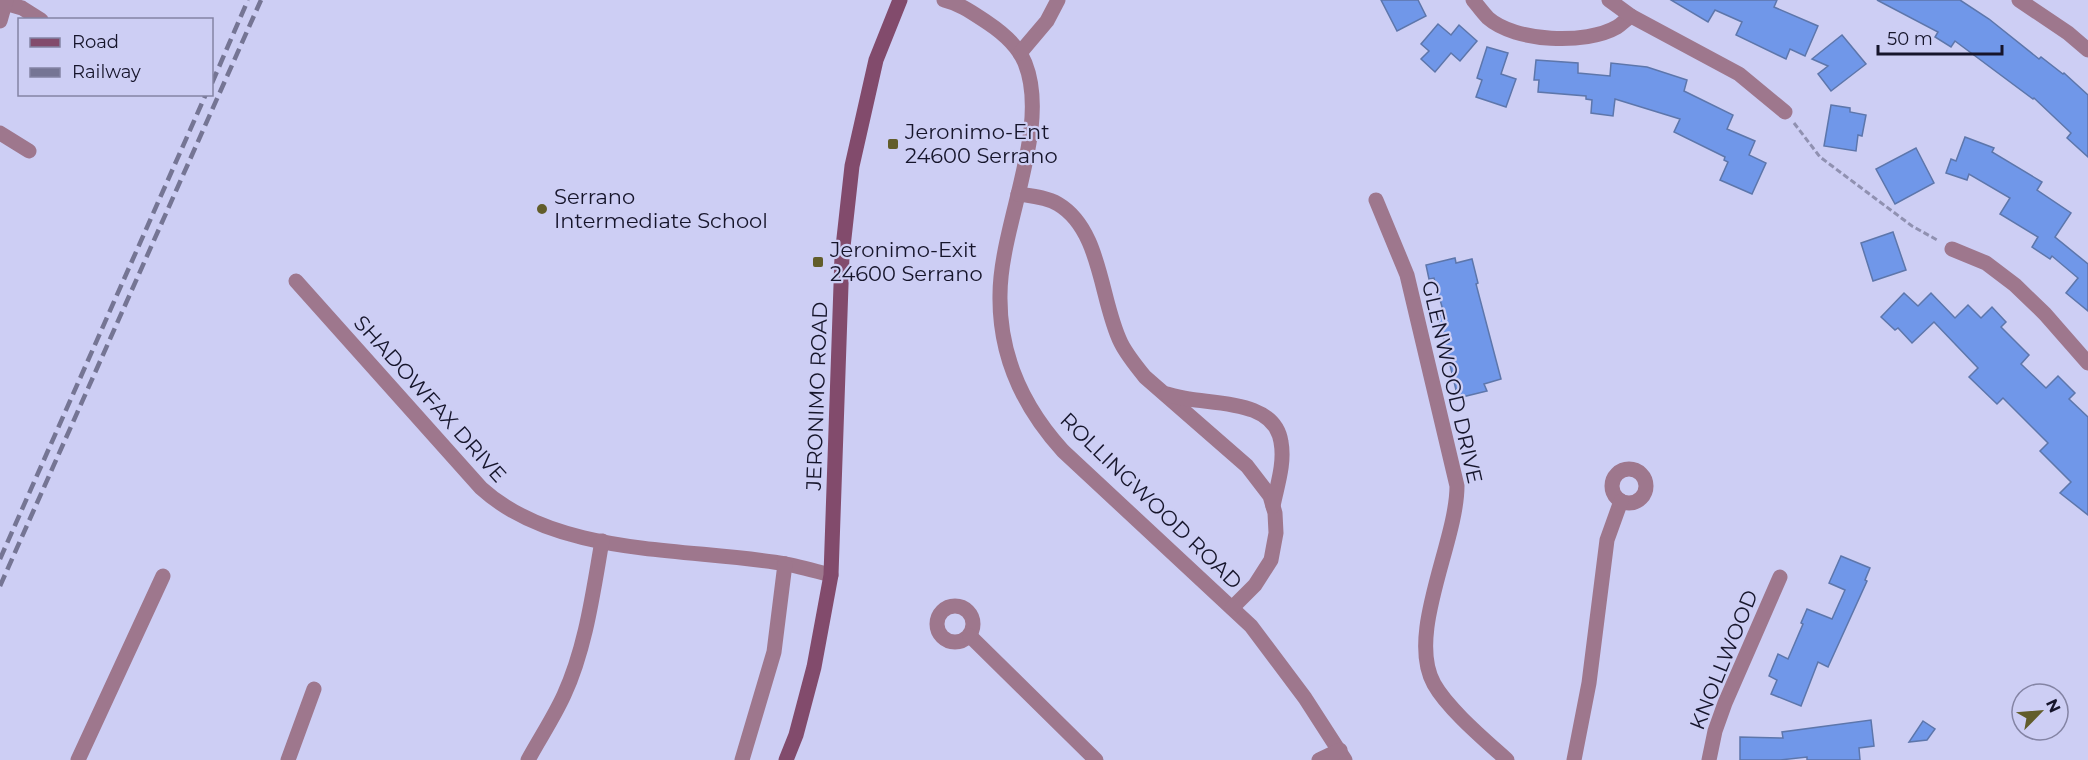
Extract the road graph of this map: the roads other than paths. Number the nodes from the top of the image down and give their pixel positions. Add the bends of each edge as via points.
1 (900, 0) edge
2 (944, 0) edge
3 (1058, 0) edge
4 (1473, 0) edge
5 (1609, 0) edge
6 (2019, 0) edge
7 (5, 2) edge
8 (1631, 16) junction
9 (38, 18) edge
10 (0, 21) edge
11 (2088, 50) edge
12 (1020, 53) junction
13 (1785, 112) road end
14 (0, 133) edge
15 (29, 151) dead end
16 (1018, 194) junction
17 (1376, 200) dead end
18 (1952, 249) road end
19 (296, 281) dead end
20 (2088, 363) edge
21 (1164, 394) junction
22 (1622, 501) dead end
23 (1273, 506) junction
24 (602, 541) junction
25 (785, 564) junction
26 (831, 575) junction
27 (163, 576) dead end
28 (1780, 577) dead end
29 (1232, 608) junction
30 (970, 636) dead end
31 (314, 689) dead end
32 (1342, 755) edge
33 (78, 760) edge
34 (288, 760) edge
35 (528, 760) edge
36 (742, 760) edge
37 (786, 760) edge
38 (1096, 760) edge
39 (1319, 760) edge
40 (1507, 760) edge
41 (1574, 760) edge
42 (1709, 760) edge

1 - 26 main road, JERONIMO ROAD via 876,60 846,209
2 - 12 street, ROLLINGWOOD ROAD via 958,3 991,25
3 - 12 street via 1047,21
4 - 8 street via 1489,19 1546,39 1597,35
5 - 8 street
6 - 11 street
7 - 9 street
7 - 10 street
8 - 13 street via 1739,74
12 - 16 street, ROLLINGWOOD ROAD via 1027,70 1031,118
14 - 15 street
16 - 21 street via 1058,204 1074,217 1086,235 1121,343 1145,377
16 - 29 street, ROLLINGWOOD ROAD via 1003,255 999,296 1004,341 1017,385 1063,451
17 - 40 street, GLENWOOD DRIVE via 1407,275 1457,486 1455,512 1426,630 1429,671 1447,701
18 - 20 street via 1986,263 2015,285
19 - 24 street, SHADOWFAX DRIVE via 496,502 551,529
21 - 23 street via 1247,466
21 - 23 street via 1241,406 1273,423 1282,456
22 - 41 street via 1606,540 1589,683
23 - 29 street via 1276,533 1271,560 1255,585
24 - 25 street, SHADOWFAX DRIVE
24 - 35 street via 591,606 574,669
25 - 26 street, SHADOWFAX DRIVE
25 - 36 street via 774,652
26 - 37 main road, JERONIMO ROAD via 814,667
27 - 33 street
28 - 42 street, KNOLLWOOD via 1725,704
29 - 32 street, ROLLINGWOOD ROAD via 1287,672
30 - 38 street
31 - 34 street
32 - 39 street

